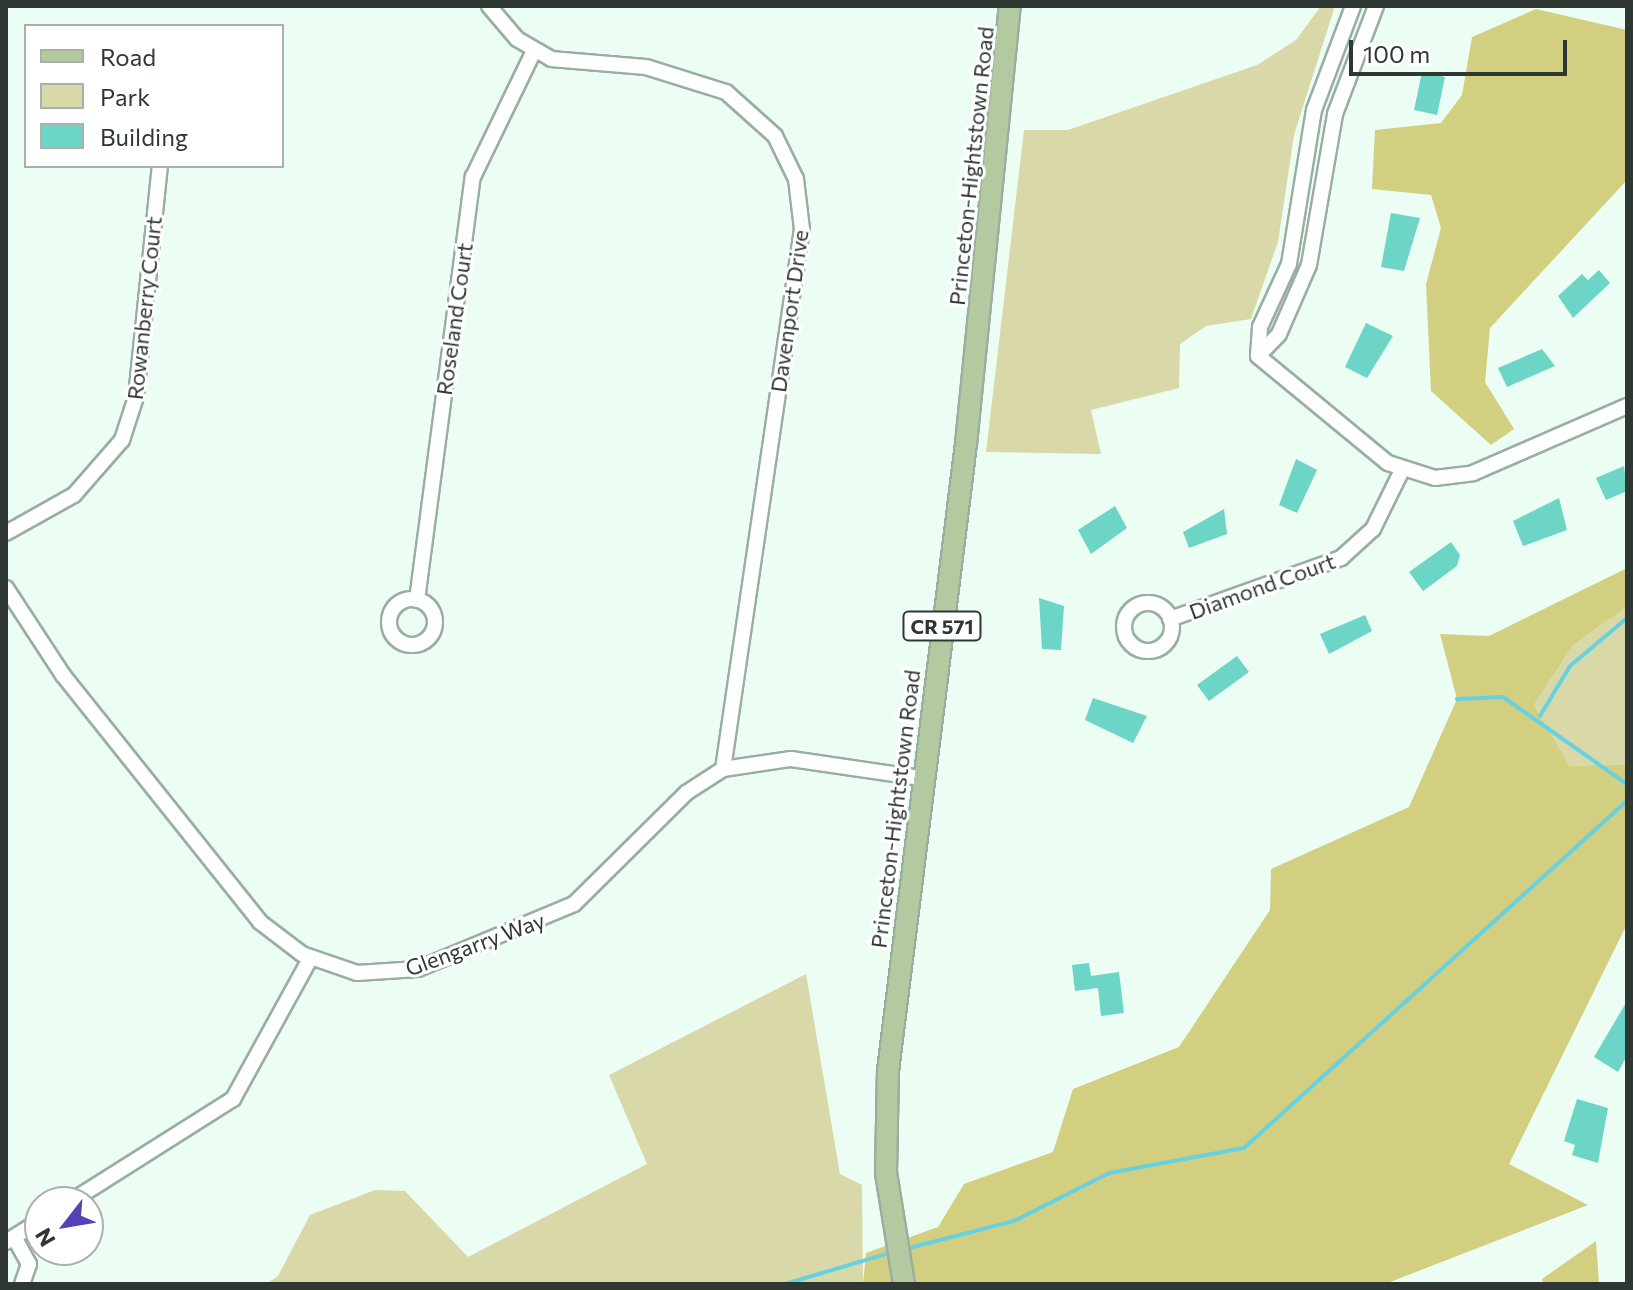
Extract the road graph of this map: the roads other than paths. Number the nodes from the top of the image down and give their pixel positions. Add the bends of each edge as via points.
1 (489, 6) edge
2 (1010, 6) edge
3 (1353, 6) edge
4 (1376, 6) edge
5 (534, 51) junction
6 (160, 168) edge
7 (1258, 356) junction
8 (1627, 406) edge
9 (1402, 470) junction
10 (6, 533) edge
11 (6, 588) edge
12 (417, 600) dead end
13 (1170, 619) dead end
14 (723, 769) junction
15 (922, 778) junction
16 (310, 959) junction
17 (95, 1186) edge
18 (10, 1240) edge
19 (902, 1278) edge
20 (22, 1284) edge

1 - 5 street, Davenport Drive
2 - 15 main road, Princeton-Hightstown Road / CR 571
3 - 7 street via 1314,110 1289,264 1260,327
4 - 7 street via 1338,100 1309,265 1279,334
5 - 12 street, Roseland Court via 473,177
5 - 14 street, Davenport Drive via 572,65 646,67 726,92 768,128 796,179 802,229
6 - 10 street, Rowanberry Court via 127,430 93,480
7 - 9 street
8 - 9 street via 1473,473 1435,478
9 - 13 street, Diamond Court via 1373,529 1341,558
11 - 16 street, Glengarry Way via 63,675 260,922
14 - 15 street, Glengarry Way via 791,759
14 - 16 street, Glengarry Way via 686,793 596,889 551,917 405,972 357,973
15 - 19 main road, Princeton-Hightstown Road / CR 571 via 885,1111
16 - 17 street via 233,1099
18 - 20 street via 29,1264

